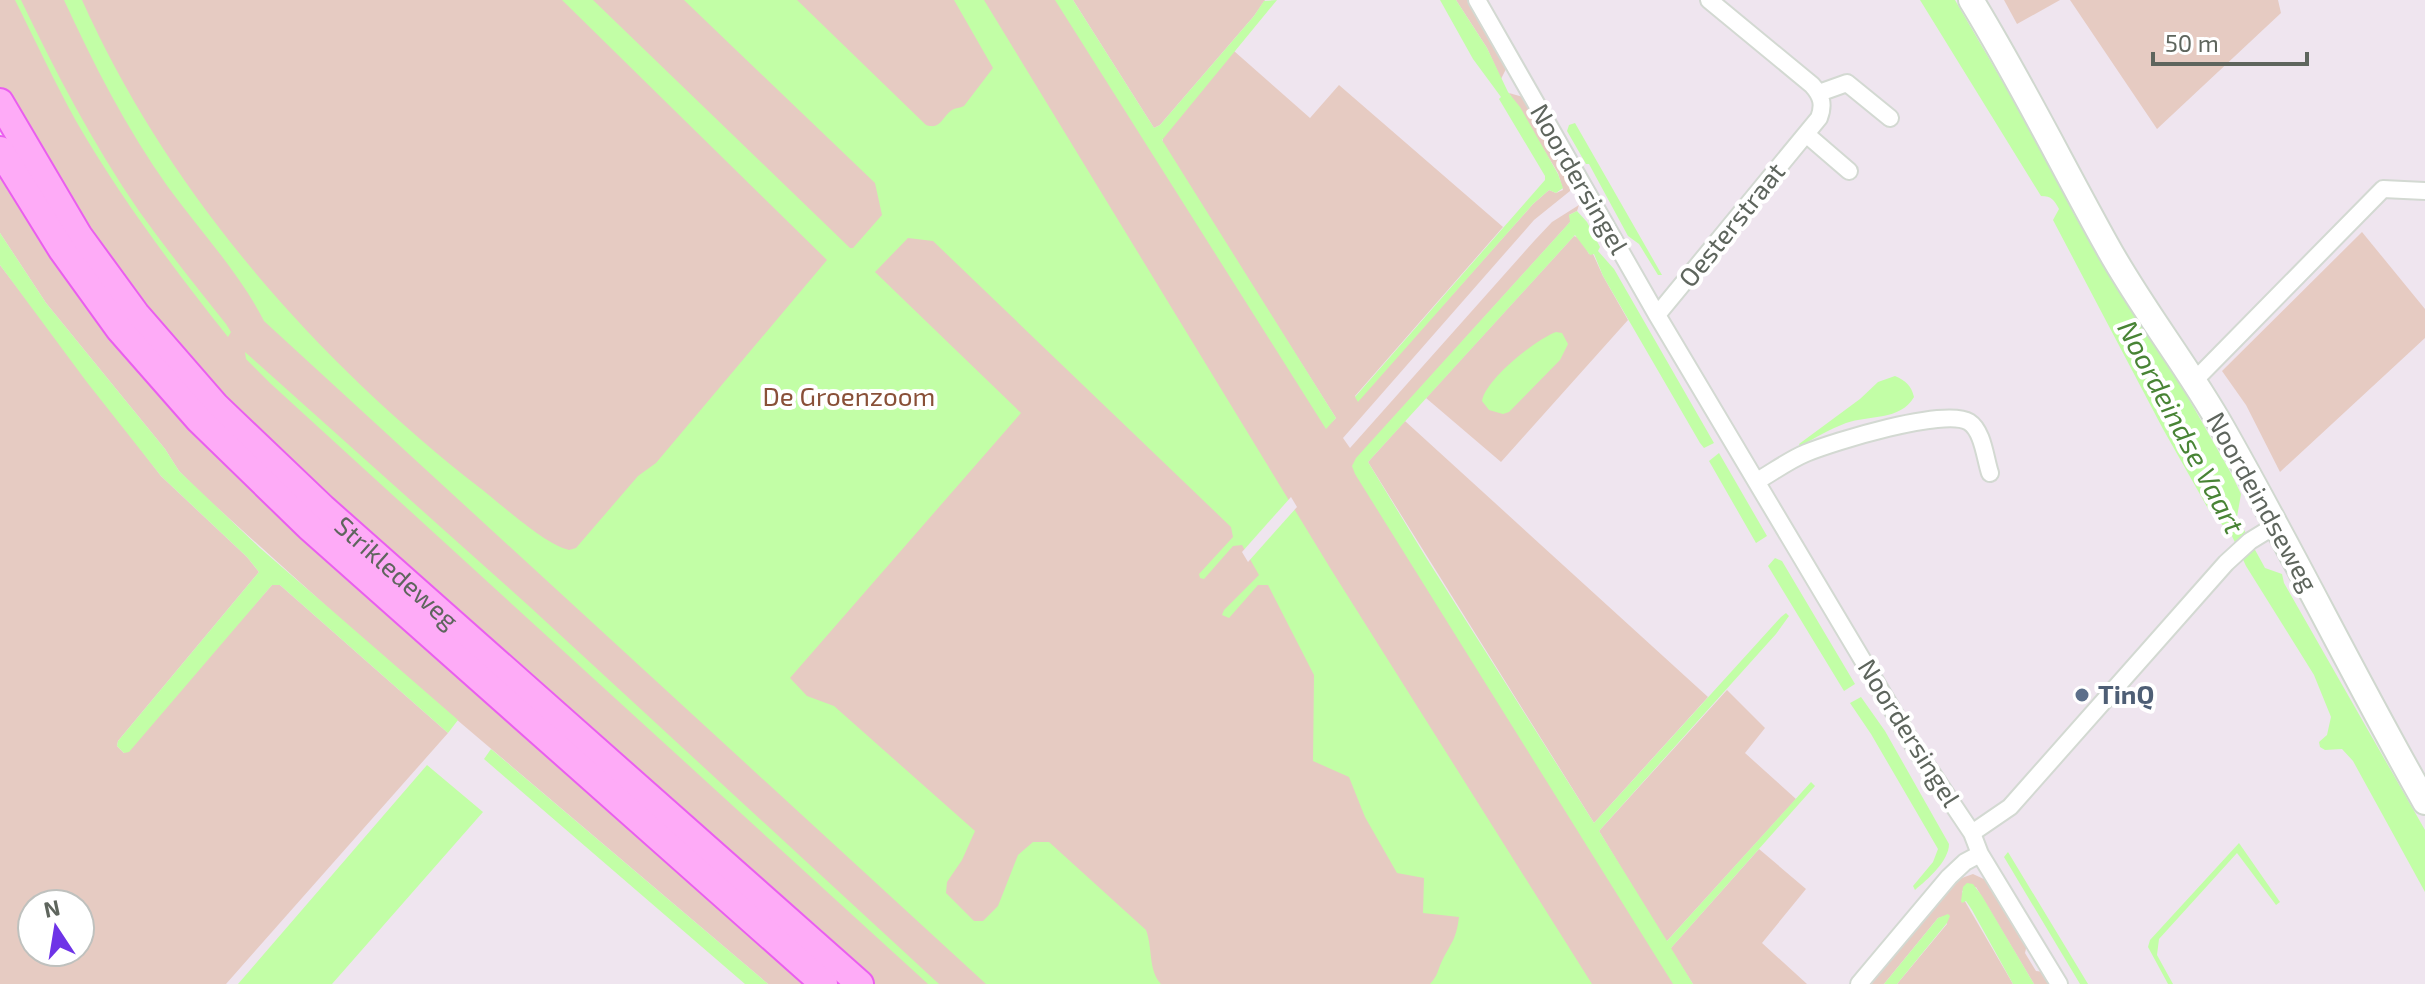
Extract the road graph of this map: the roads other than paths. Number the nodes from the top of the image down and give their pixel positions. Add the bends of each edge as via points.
1 (1477, 0) edge
2 (1709, 0) edge
3 (1971, 0) edge
4 (1819, 93) junction
5 (0, 102) edge
6 (1890, 118) dead end
7 (1806, 134) junction
8 (0, 150) edge
9 (1849, 171) dead end
10 (2425, 191) edge
11 (1657, 315) junction
12 (2201, 374) junction
13 (1990, 473) dead end
14 (1757, 481) junction
15 (2276, 525) junction
16 (2425, 802) edge
17 (1972, 833) junction
18 (1980, 854) junction
19 (824, 984) edge
20 (860, 984) edge
21 (1859, 984) edge
22 (2059, 984) edge

1 - 11 street, Noordersingel
2 - 4 street
3 - 12 street, Noordeindseweg via 2108,247
4 - 6 street via 1847,83
4 - 7 street, Oesterstraat via 1822,111
5 - 20 main road, Strikledeweg via 79,236 136,314 216,406 323,508
7 - 9 street
7 - 11 street, Oesterstraat
8 - 19 main road, Strikledeweg via 119,329 199,420 309,527
10 - 12 street via 2383,189
11 - 14 street, Noordersingel
12 - 15 street, Noordeindseweg
13 - 14 street via 1978,431 1970,422 1948,418 1830,443
14 - 17 street, Noordersingel via 1915,748
15 - 16 street, Noordeindseweg
15 - 17 street via 2244,546 2010,807
17 - 18 street, Noordersingel
18 - 21 street via 1949,877
18 - 22 street, Noordersingel

